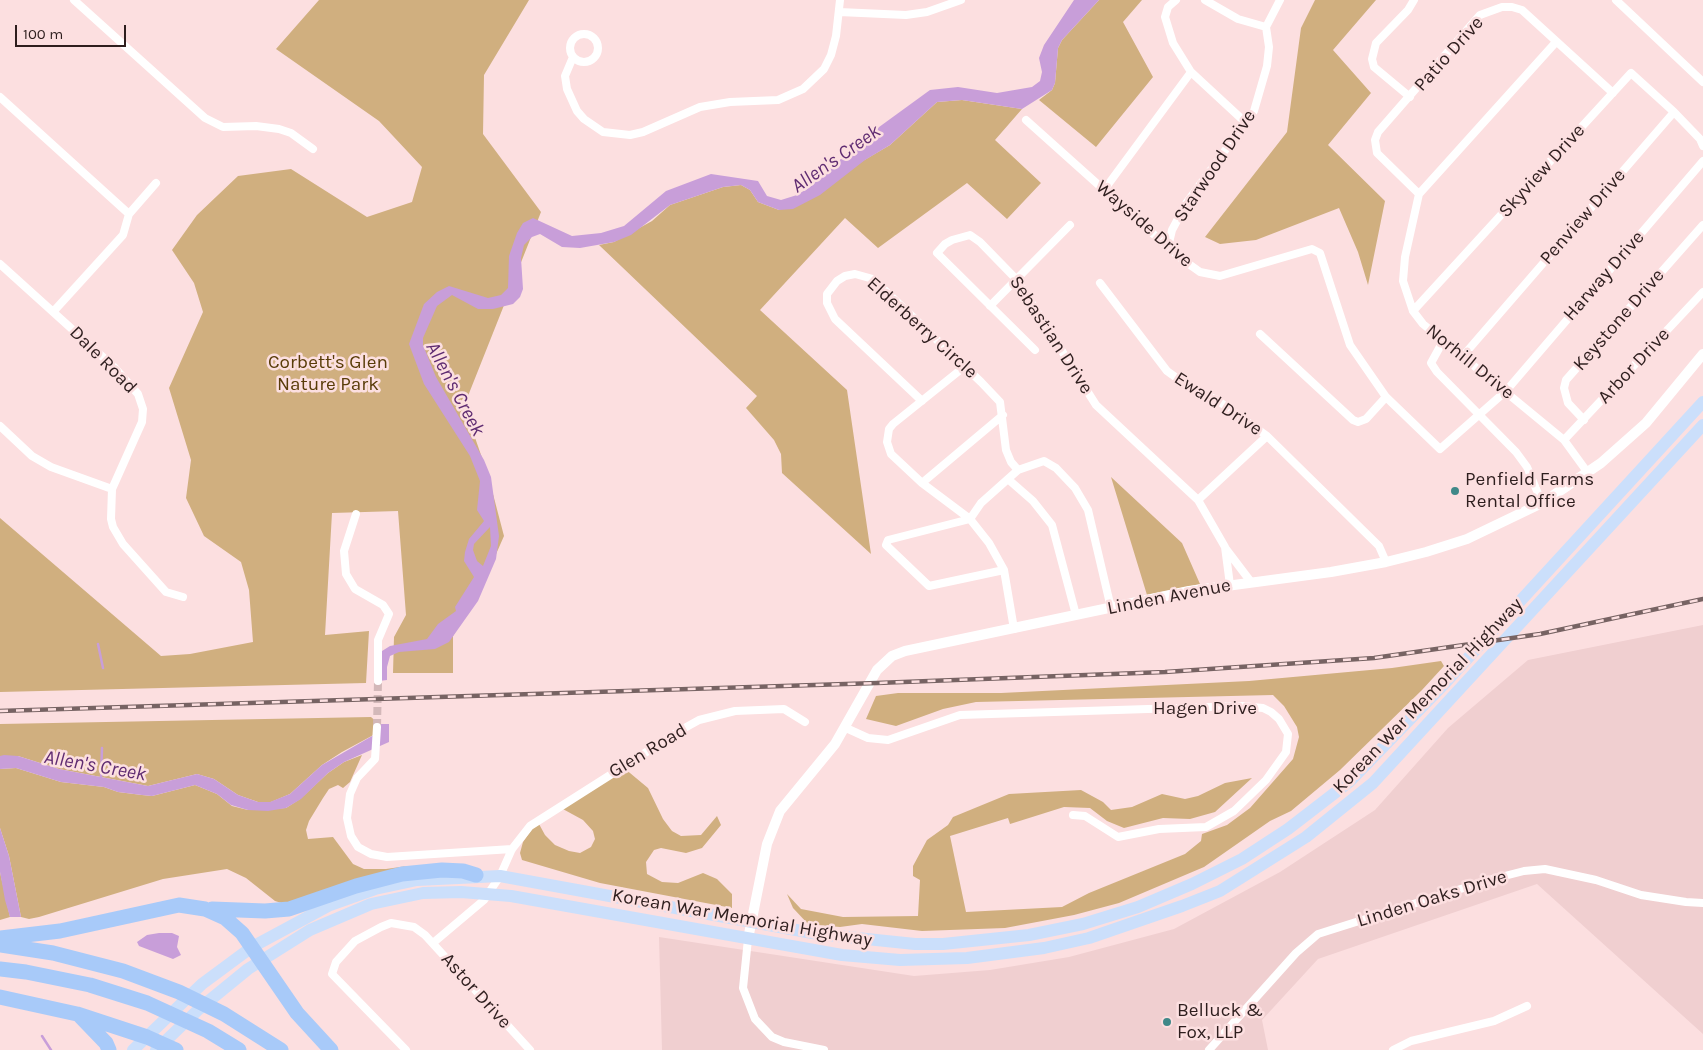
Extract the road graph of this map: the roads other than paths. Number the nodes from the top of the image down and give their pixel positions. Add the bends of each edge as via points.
1 (74, 0) edge
2 (840, 0) edge
3 (961, 0) edge
4 (1176, 0) edge
5 (1205, 0) edge
6 (1280, 0) edge
7 (1414, 0) edge
8 (1616, 0) edge
9 (839, 12) junction
10 (1266, 27) junction
11 (1556, 42) junction
12 (573, 57) dead end
13 (1191, 72) junction
14 (1703, 82) edge
15 (1613, 93) junction
16 (0, 97) edge
17 (1410, 97) junction
18 (1674, 112) junction
19 (1026, 120) dead end
20 (1245, 122) junction
21 (1703, 146) edge
22 (313, 149) dead end
23 (1703, 161) edge
24 (156, 183) dead end
25 (1104, 190) junction
26 (1419, 194) junction
27 (129, 214) junction
28 (1703, 224) edge
29 (1070, 225) dead end
30 (1168, 247) junction
31 (0, 264) edge
32 (1017, 280) junction
33 (1100, 282) dead end
34 (1703, 292) edge
35 (990, 306) junction
36 (1413, 311) junction
37 (53, 312) junction
38 (1260, 334) dead end
39 (1442, 342) junction
40 (1035, 350) dead end
41 (1703, 354) edge
42 (1462, 357) junction
43 (964, 367) junction
44 (1506, 391) junction
45 (1386, 397) junction
46 (922, 401) junction
47 (1703, 402) edge
48 (1003, 415) junction
49 (1480, 415) junction
50 (1584, 420) junction
51 (1703, 425) edge
52 (0, 426) edge
53 (1267, 436) junction
54 (1564, 440) junction
55 (1018, 470) junction
56 (1588, 473) junction
57 (1009, 480) junction
58 (922, 482) junction
59 (112, 488) junction
60 (1198, 500) junction
61 (1542, 503) junction
62 (356, 514) dead end
63 (970, 519) junction
64 (1225, 548) junction
65 (1386, 562) junction
66 (1004, 570) junction
67 (1251, 582) junction
68 (1230, 585) junction
69 (183, 597) dead end
70 (1111, 608) junction
71 (1076, 615) junction
72 (1014, 629) junction
73 (378, 681) tunnel mouth
74 (805, 722) dead end
75 (846, 728) junction
76 (377, 729) tunnel mouth
77 (1073, 815) dead end
78 (512, 849) junction
79 (476, 875) junction
80 (500, 876) junction
81 (488, 894) junction
82 (1703, 903) edge
83 (205, 909) junction
84 (751, 922) junction
85 (0, 938) edge
86 (748, 938) junction
87 (433, 943) junction
88 (0, 945) edge
89 (256, 953) junction
90 (0, 969) edge
91 (0, 997) edge
92 (1527, 1006) dead end
93 (77, 1014) junction
94 (147, 1037) junction
95 (165, 1048) edge
96 (109, 1050) edge
97 (133, 1050) edge
98 (239, 1050) edge
99 (281, 1050) edge
100 (331, 1050) edge
101 (406, 1050) edge
102 (530, 1050) edge
103 (824, 1050) edge
104 (1209, 1050) edge
105 (1393, 1050) edge

1 - 22 street via 205,118 223,127 279,129 291,133
2 - 9 street
3 - 9 street via 927,12 906,15
4 - 13 street via 1168,7 1165,17 1172,43
5 - 10 street via 1238,20
6 - 10 street
7 - 17 street via 1376,43 1372,58 1374,66
8 - 14 street
9 - 12 street via 831,56 824,69 814,81 791,96 700,107 630,135 603,132 576,111 566,89 566,76
10 - 20 street, Starwood Drive via 1268,66 1254,111
11 - 15 street, Patio Drive
11 - 17 street, Patio Drive via 1522,10 1512,7 1492,10 1480,15
11 - 26 street, Norhill Drive
13 - 20 street
13 - 25 street
15 - 18 street, Skyview Drive via 1631,73
15 - 36 street, Skyview Drive
16 - 27 street
17 - 26 street, Patio Drive via 1378,132 1374,147
18 - 21 street via 1700,138
18 - 42 street, Penview Drive
19 - 25 street, Wayside Drive
20 - 30 street, Starwood Drive via 1187,202 1172,230
23 - 44 street, Harway Drive
24 - 27 street
25 - 30 street, Wayside Drive
26 - 36 street, Norhill Drive via 1403,281
27 - 37 street via 123,235
28 - 50 street, Keystone Drive via 1566,380 1564,388 1568,403
29 - 32 street
30 - 45 street, Wayside Drive via 1200,272 1220,276 1312,249 1320,253 1350,345
31 - 37 street, Dale Road
32 - 35 street
32 - 35 street, Sebastian Drive via 970,235 945,244 937,254
32 - 60 street, Sebastian Drive via 1096,405
33 - 53 street, Ewald Drive via 1168,371 1186,385 1217,400
34 - 50 street, Arbor Drive
35 - 40 street, Sebastian Drive
36 - 39 street, Norhill Drive
37 - 59 street, Dale Road via 114,367 141,399 140,431
38 - 45 street via 1353,420 1366,419
39 - 42 street, Norhill Drive
39 - 49 street via 1431,363
41 - 56 street, Linden Avenue via 1646,423
42 - 44 street, Norhill Drive
43 - 46 street
43 - 46 street, Elderberry Circle via 873,279 855,274 836,281 827,294 827,303 835,319
43 - 48 street, Elderberry Circle via 1000,402
44 - 49 street, Harway Drive
44 - 54 street, Norhill Drive
45 - 49 street, Wayside Drive via 1440,449
46 - 58 street via 892,424 886,442 891,454
47 - 84 main road, Korean War Memorial Highway via 1445,683 1349,782 1288,830 1242,859 1138,907 1083,924 1029,935 943,944 863,940
48 - 55 street, Elderberry Circle via 1006,450
48 - 58 street
49 - 61 street via 1527,467
50 - 54 street, Arbor Drive
51 - 86 main road, Korean War Memorial Highway via 1373,783 1306,838 1220,891 1089,938 976,958 874,959
52 - 59 street via 32,456 51,467
53 - 60 street
53 - 65 street, Ewald Drive via 1379,546
54 - 56 street, Norhill Drive
55 - 57 street
55 - 70 street via 1044,461 1066,478 1084,502
56 - 61 street, Linden Avenue
57 - 63 street via 981,503
57 - 71 street via 1052,524
58 - 63 street
59 - 69 street, Dale Road via 111,518 117,535 166,592
60 - 64 street, Sebastian Drive
61 - 65 street, Linden Avenue via 1467,539
62 - 73 street via 344,551 346,574 355,589 383,605 389,614 378,640
63 - 66 street
63 - 66 street via 888,540 886,545 929,586
64 - 67 street, Sebastian Drive
64 - 68 street, Sebastian Drive
65 - 67 street, Linden Avenue
66 - 72 street
67 - 68 street, Linden Avenue
68 - 70 street, Linden Avenue
70 - 71 street, Linden Avenue
71 - 72 street, Linden Avenue
72 - 75 street, Linden Avenue via 905,651 885,660
74 - 78 street, Glen Road via 784,709 734,711 699,720 539,819
75 - 77 street, Hagen Drive via 868,738 888,740 960,715 1242,706 1272,712 1284,726 1288,742 1281,761 1242,804 1206,827 1159,829 1118,837 1085,816
75 - 84 street, Linden Avenue via 776,819
76 - 78 street via 376,754 353,785 347,818 351,836 364,852 387,857
78 - 80 street, Glen Road
79 - 80 main road, Korean War Memorial Highway
79 - 83 highway via 442,870 402,874 289,909
79 - 89 main road, Korean War Memorial Highway via 375,888 330,905
80 - 81 street, Glen Road
80 - 84 main road, Korean War Memorial Highway
81 - 86 main road, Korean War Memorial Highway
81 - 87 street, Astor Drive
81 - 89 main road, Korean War Memorial Highway via 423,893 371,904
82 - 104 street, Linden Oaks Drive via 1641,895 1596,880 1545,869 1489,880 1318,934 1296,953
83 - 85 highway via 179,905 60,931
83 - 89 highway via 234,924
84 - 86 street, Linden Avenue
86 - 103 street via 743,988 754,1018 772,1037
87 - 101 street via 414,927 403,924 381,927 344,951 332,974
87 - 102 street, Astor Drive
88 - 99 highway via 53,954 123,972 179,992 224,1014
89 - 94 main road via 202,984
89 - 95 main road via 180,1027
89 - 100 highway via 296,1013
90 - 98 highway via 90,985 147,1003 208,1031
91 - 93 highway
92 - 105 street via 1494,1021 1411,1041
93 - 94 highway
93 - 96 highway
94 - 95 highway
94 - 97 main road

